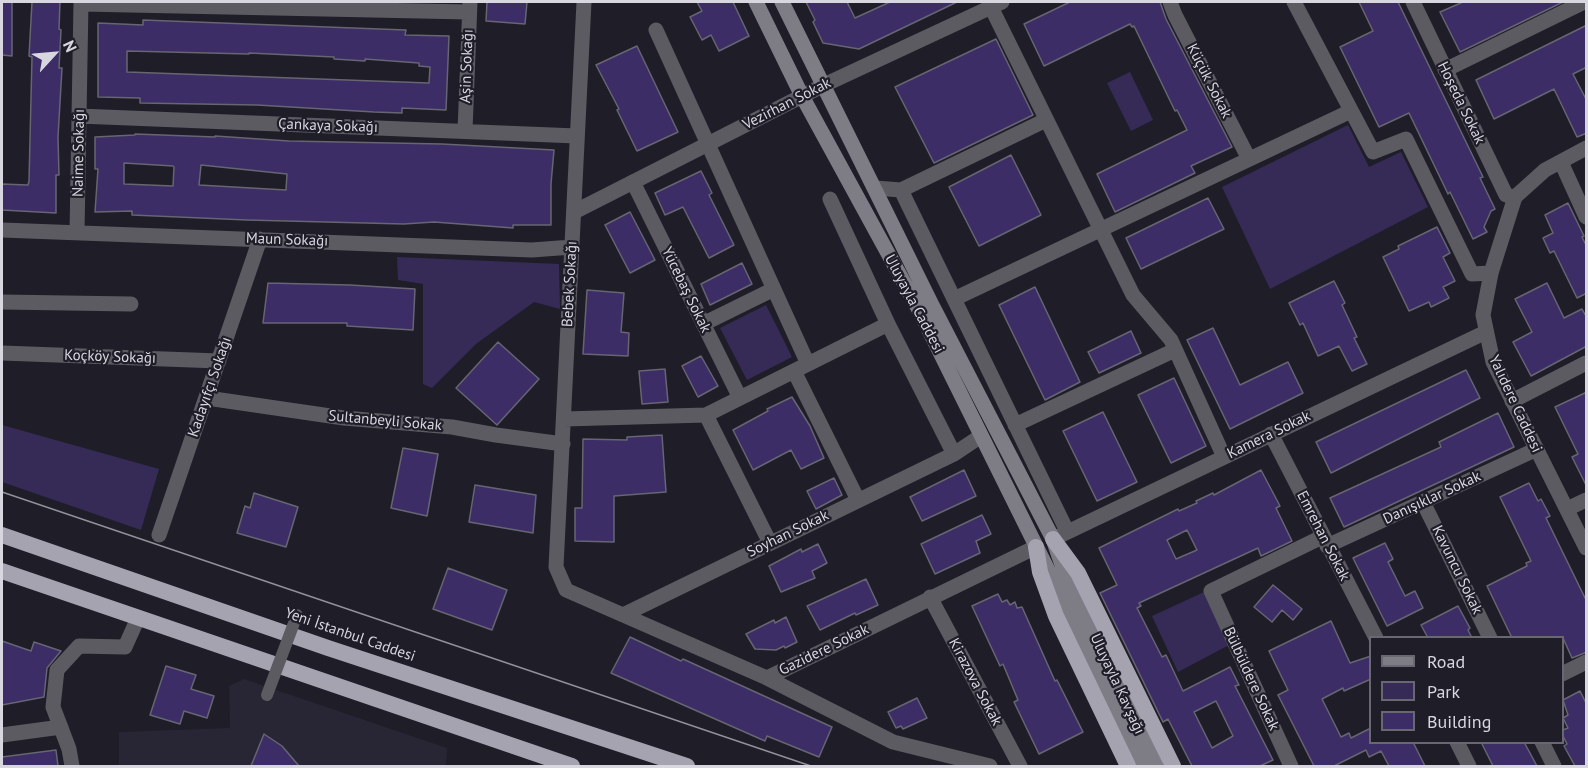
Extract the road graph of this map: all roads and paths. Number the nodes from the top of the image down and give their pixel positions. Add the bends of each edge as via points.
1 (584, 2) edge
2 (756, 2) edge
3 (782, 2) edge
4 (1170, 2) edge
5 (1294, 2) edge
6 (1413, 2) edge
7 (1584, 2) edge
8 (81, 3) edge
9 (997, 4) edge
10 (469, 7) edge
11 (656, 30) dead end
12 (1445, 70) junction
13 (824, 85) junction
14 (802, 96) junction
15 (1351, 111) junction
16 (79, 116) junction
17 (1046, 120) junction
18 (465, 131) junction
19 (577, 135) junction
20 (709, 144) junction
21 (1587, 148) edge
22 (1249, 159) junction
23 (1561, 162) junction
24 (633, 182) junction
25 (874, 188) junction
26 (901, 190) junction
27 (1515, 197) junction
28 (830, 199) dead end
29 (574, 212) junction
30 (1587, 217) edge
31 (1100, 228) junction
32 (2, 231) edge
33 (77, 233) junction
34 (260, 239) junction
35 (572, 247) junction
36 (1491, 273) junction
37 (774, 289) junction
38 (954, 298) junction
39 (2, 302) edge
40 (131, 303) dead end
41 (703, 324) junction
42 (888, 324) junction
43 (1486, 332) junction
44 (1175, 350) junction
45 (2, 353) edge
46 (219, 361) junction
47 (1587, 363) edge
48 (801, 367) junction
49 (207, 398) junction
50 (740, 398) junction
51 (1512, 401) junction
52 (706, 415) junction
53 (564, 419) junction
54 (1015, 425) junction
55 (1271, 434) junction
56 (981, 436) junction
57 (562, 444) junction
58 (1537, 449) junction
59 (954, 454) junction
60 (1224, 457) junction
61 (858, 500) junction
62 (1587, 500) edge
63 (1423, 502) junction
64 (1567, 509) junction
65 (2, 535) edge
66 (159, 535) dead end
67 (1060, 535) junction
68 (1325, 542) junction
69 (770, 543) junction
70 (1036, 547) junction
71 (1587, 549) edge
72 (556, 567) joint
73 (2, 571) edge
74 (1211, 591) joint
75 (930, 597) junction
76 (1072, 606) junction
77 (297, 615) dead end
78 (623, 615) junction
79 (138, 618) junction
80 (1375, 636) edge
81 (1489, 636) edge
82 (1587, 662) edge
83 (1564, 674) edge
84 (766, 678) junction
85 (267, 695) dead end
86 (60, 727) junction
87 (2, 735) edge
88 (1458, 744) edge
89 (1543, 744) edge
90 (72, 766) edge
91 (572, 766) edge
92 (687, 766) edge
93 (990, 766) edge
94 (1020, 766) edge
95 (1128, 766) edge
96 (1140, 766) edge
97 (1156, 766) edge
98 (1173, 766) edge
99 (1291, 766) edge
100 (1469, 766) edge
101 (1554, 766) edge

1 - 19 street, Bebek Sokağı
2 - 14 main road, Uluyayla Caddesi
3 - 13 main road, Uluyayla Caddesi
4 - 22 street, Küçük Sokak
5 - 15 street
6 - 12 street, Hoşeda Sokak
7 - 12 street
8 - 10 street
8 - 16 street, Naime Sokağı
9 - 13 street, Vezirhan Sokak
9 - 17 street
10 - 18 street, Aşin Sokağı
11 - 20 street
12 - 27 street, Hoşeda Sokak via 1506,195
13 - 14 street, Vezirhan Sokak
13 - 25 main road, Uluyayla Caddesi
14 - 20 street, Vezirhan Sokak
14 - 56 main road, Uluyayla Caddesi via 919,310
15 - 22 street
15 - 36 street via 1372,152 1406,139 1472,274
16 - 18 street, Çankaya Sokağı
16 - 33 street, Naime Sokağı
17 - 26 street
17 - 31 street
18 - 19 street, Çankaya Sokağı
19 - 29 street, Bebek Sokağı
20 - 24 street, Vezirhan Sokak
20 - 37 street
21 - 23 street
22 - 31 street
23 - 27 street via 1545,170
23 - 30 street
24 - 29 street, Vezirhan Sokak
24 - 41 street, Yücebaş Sokak
25 - 26 street
25 - 67 main road, Uluyayla Caddesi via 936,313
26 - 38 street
27 - 36 street, Yalıdere Caddesi
28 - 42 street
29 - 35 street, Bebek Sokağı
31 - 38 street
31 - 44 street via 1133,294
32 - 33 street, Maun Sokağı
33 - 34 street, Maun Sokağı
34 - 35 street, Maun Sokağı via 532,250
34 - 46 street, Kadayıfçı Sokağı
35 - 53 street, Bebek Sokağı
36 - 43 street, Yalıdere Caddesi via 1483,315
37 - 41 street
37 - 48 street
38 - 54 street
39 - 40 street
41 - 50 street, Yücebaş Sokak
42 - 48 street
42 - 59 street
43 - 51 street, Yalıdere Caddesi via 1492,362
43 - 55 street, Kamera Sokak
44 - 54 street
44 - 60 street
45 - 46 street, Koçköy Sokağı
46 - 49 street, Kadayıfçı Sokağı
47 - 51 street
48 - 50 street
48 - 61 street
49 - 57 street, Sultanbeyli Sokak
49 - 66 street, Kadayıfçı Sokağı
50 - 52 street
51 - 58 street, Yalıdere Caddesi
52 - 53 street
52 - 69 street
53 - 57 street, Bebek Sokağı
54 - 67 street
55 - 60 street, Kamera Sokak
55 - 68 street, Emrehan Sokak
56 - 59 street, Soyhan Sokak
56 - 70 main road, Uluyayla Caddesi
57 - 72 street, Bebek Sokağı
58 - 63 street, Danışıklar Sokak
58 - 64 street, Yalıdere Caddesi
59 - 61 street, Soyhan Sokak
60 - 67 street, Kamera Sokak
61 - 69 street, Soyhan Sokak
62 - 64 street
63 - 68 street, Danışıklar Sokak
63 - 81 street, Kavuncu Sokak
64 - 71 street, Yalıdere Caddesi
65 - 92 highway, Yeni İstanbul Caddesi
67 - 76 main road, Uluyayla Caddesi
67 - 98 highway
68 - 74 street, Danışıklar Sokak
68 - 80 street, Emrehan Sokak
69 - 78 street, Soyhan Sokak
70 - 75 street, Gazidere Sokak
70 - 76 main road, Uluyayla Caddesi
70 - 95 highway via 1040,572 1056,616
72 - 78 street, Gazidere Sokak via 566,590
73 - 79 highway
74 - 99 street, Bülbüldere Sokak
75 - 84 street, Gazidere Sokak
75 - 94 street, Kirazova Sokak
76 - 96 main road, Uluyayla Kavşağı
76 - 97 main road, Uluyayla Kavşağı
77 - 85 street, bridge
78 - 84 street, Gazidere Sokak
79 - 86 street via 125,647 79,646 57,670 53,707
79 - 91 highway
82 - 83 street
84 - 93 street via 893,742
86 - 87 street
86 - 90 street
88 - 100 street
89 - 101 street

